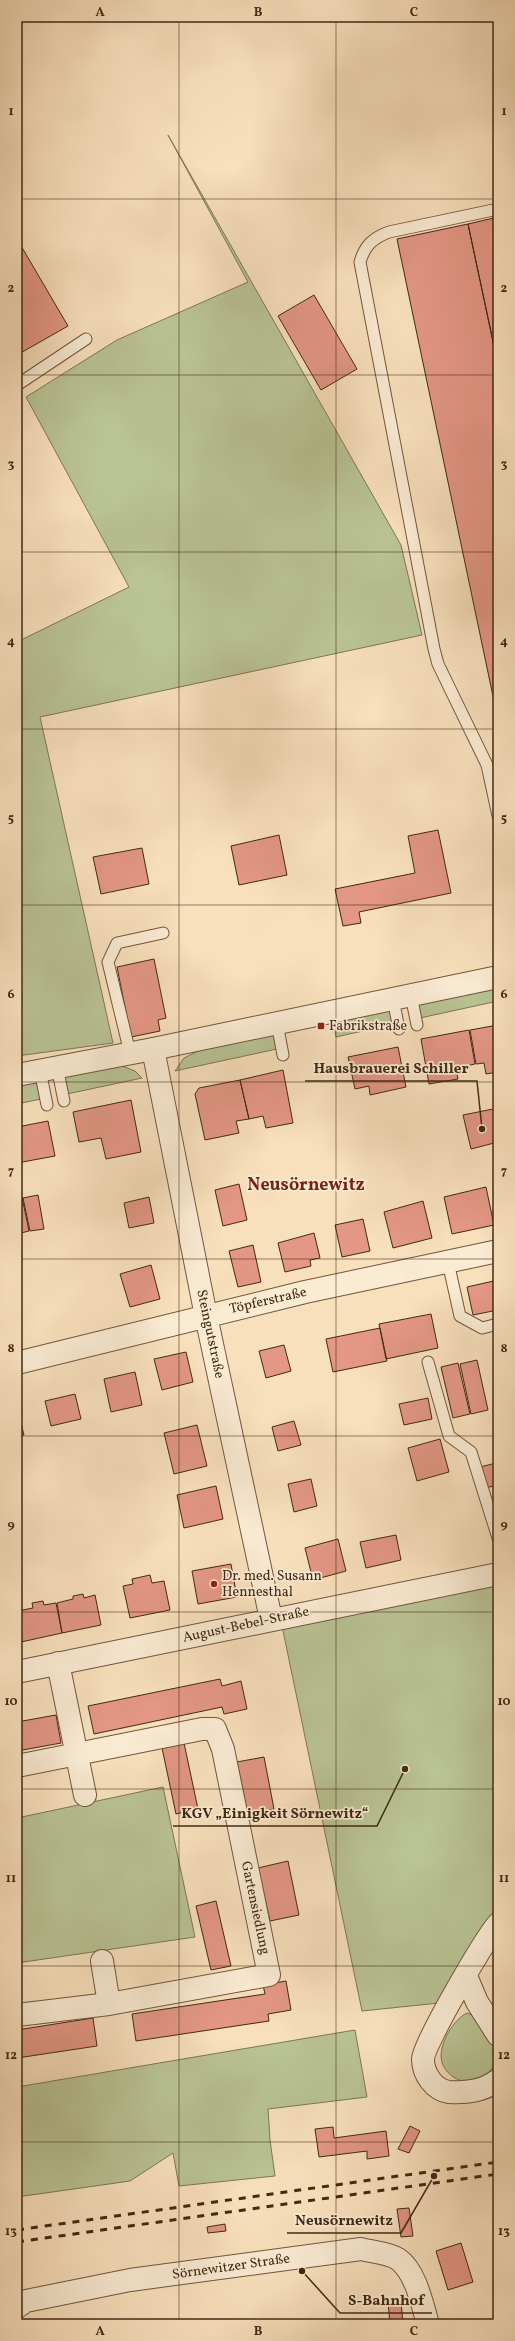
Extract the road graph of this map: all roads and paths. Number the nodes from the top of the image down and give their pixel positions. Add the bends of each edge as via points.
1 (498, 209) edge
2 (86, 339) dead end
3 (17, 385) edge
4 (498, 816) edge
5 (163, 933) dead end
6 (498, 977) edge
7 (402, 997) junction
8 (276, 1023) junction
9 (417, 1025) dead end
10 (400, 1029) dead end
11 (153, 1049) junction
12 (130, 1053) junction
13 (283, 1055) dead end
14 (49, 1069) junction
15 (17, 1074) edge
16 (64, 1101) dead end
17 (47, 1105) dead end
18 (498, 1251) edge
19 (448, 1262) junction
20 (206, 1316) junction
21 (498, 1324) edge
22 (428, 1362) dead end
23 (17, 1363) edge
24 (498, 1538) edge
25 (498, 1574) edge
26 (271, 1619) junction
27 (58, 1663) junction
28 (17, 1672) edge
29 (77, 1754) junction
30 (17, 1766) edge
31 (85, 1795) dead end
32 (498, 1924) edge
33 (102, 1961) dead end
34 (466, 1976) junction
35 (109, 2004) junction
36 (17, 2015) edge
37 (498, 2035) edge
38 (498, 2080) edge
39 (17, 2307) edge
40 (428, 2324) edge

1 - 4 lane via 376,236 364,248 360,262 434,650 438,664 487,765
2 - 3 lane
5 - 12 lane via 117,942 108,962
6 - 7 street
7 - 8 street
7 - 9 lane
7 - 10 lane
8 - 11 street
8 - 13 lane
11 - 12 street
11 - 20 street, Steingutstraße
12 - 14 street
14 - 15 street
14 - 16 lane
14 - 17 lane
18 - 19 street, Töpferstraße
19 - 20 street, Töpferstraße
19 - 21 lane via 460,1316 482,1328
20 - 23 street, Töpferstraße
20 - 26 street, Steingutstraße
22 - 24 lane via 449,1436 471,1452
25 - 26 street, August-Bebel-Straße
26 - 27 street, August-Bebel-Straße
27 - 28 street, August-Bebel-Straße
27 - 29 street
29 - 30 street, Gartensiedlung
29 - 31 street
29 - 35 street, Gartensiedlung via 202,1728 215,1729 223,1749 269,1975
32 - 34 street
33 - 35 street
34 - 37 street via 476,2002
34 - 38 street via 423,2059 427,2073 433,2085 447,2092 477,2091
35 - 36 street, Gartensiedlung
39 - 40 street, Sörnewitzer Straße via 26,2301 130,2280 362,2249 398,2259 416,2283

